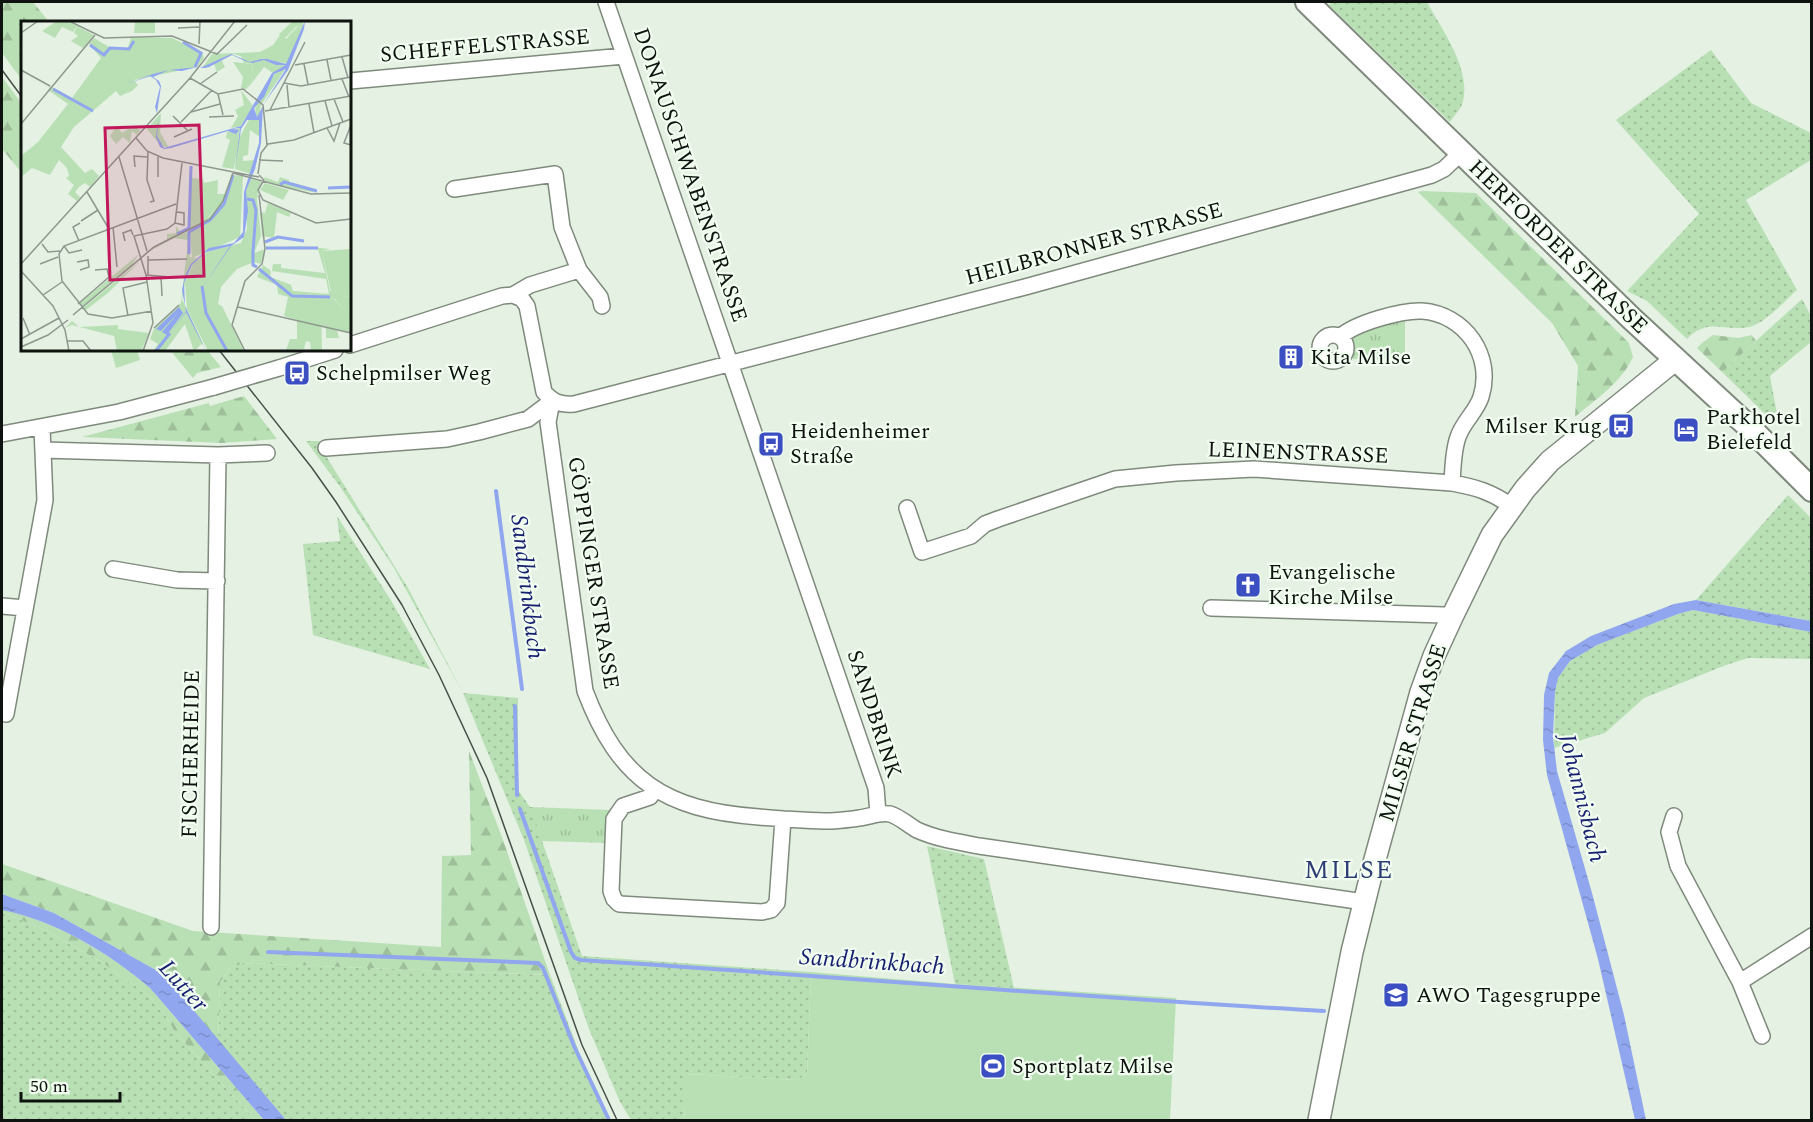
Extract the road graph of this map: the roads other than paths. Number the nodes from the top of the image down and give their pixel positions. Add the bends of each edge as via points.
1 (1307, 2) edge
2 (611, 4) edge
3 (624, 56) junction
4 (351, 81) edge
5 (1461, 153) junction
6 (454, 189) dead end
7 (579, 270) junction
8 (513, 295) junction
9 (602, 306) dead end
10 (1340, 337) dead end
11 (351, 345) edge
12 (332, 351) edge
13 (1676, 359) junction
14 (731, 363) junction
15 (552, 400) junction
16 (42, 428) junction
17 (2, 434) edge
18 (326, 448) dead end
19 (44, 450) junction
20 (267, 453) dead end
21 (218, 455) junction
22 (1452, 483) junction
23 (1812, 490) edge
24 (1511, 506) junction
25 (907, 508) dead end
26 (113, 570) dead end
27 (217, 581) junction
28 (2, 606) edge
29 (25, 608) junction
30 (1211, 608) dead end
31 (1452, 617) junction
32 (6, 714) dead end
33 (655, 790) junction
34 (878, 813) junction
35 (1674, 816) dead end
36 (783, 819) junction
37 (1364, 902) junction
38 (211, 927) dead end
39 (1812, 936) edge
40 (1740, 982) junction
41 (1762, 1036) dead end
42 (1319, 1120) edge

1 - 5 main road, HERFORDER STRASSE
2 - 3 street, DONAUSCHWABENSTRASSE
3 - 4 street, SCHEFFELSTRASSE
3 - 14 street, DONAUSCHWABENSTRASSE
5 - 13 main road, HERFORDER STRASSE
5 - 14 street, HEILBRONNER STRASSE via 1432,174
6 - 7 street via 555,174 562,228
7 - 8 street via 530,285
7 - 9 street via 600,297
8 - 11 street
8 - 15 street via 527,306 540,380
10 - 22 street via 1353,328 1419,311 1446,317 1471,336 1481,356 1484,383 1478,405 1458,437
12 - 16 street, bridge via 214,387
13 - 23 main road, HERFORDER STRASSE
13 - 24 main road, MILSER STRASSE via 1550,461
14 - 15 street via 574,404
14 - 34 street, SANDBRINK via 876,788
15 - 18 street via 528,419 447,439
15 - 33 street, GÖPPINGER STRASSE via 548,422 585,691 606,737 637,776
16 - 17 street
16 - 19 street
19 - 21 street
19 - 29 street via 45,500
20 - 21 street
21 - 27 street, FISCHERHEIDE
22 - 24 street, LEINENSTRASSE via 1478,487
22 - 25 street, LEINENSTRASSE via 1254,469 1115,479 998,519 971,536 922,552
24 - 31 main road, MILSER STRASSE via 1492,535
26 - 27 street via 177,580
27 - 38 street, FISCHERHEIDE
28 - 29 street
29 - 32 street
30 - 31 street
31 - 37 main road, MILSER STRASSE via 1421,692
33 - 36 street, GÖPPINGER STRASSE via 708,812
33 - 36 street via 650,797 623,806 615,819 611,891 619,904 771,910 777,903
34 - 36 street, GÖPPINGER STRASSE via 830,821
34 - 37 street, SANDBRINK via 890,814 936,837 979,846
35 - 40 street via 1669,832 1678,866
37 - 42 main road, MILSER STRASSE
39 - 40 street
40 - 41 street

